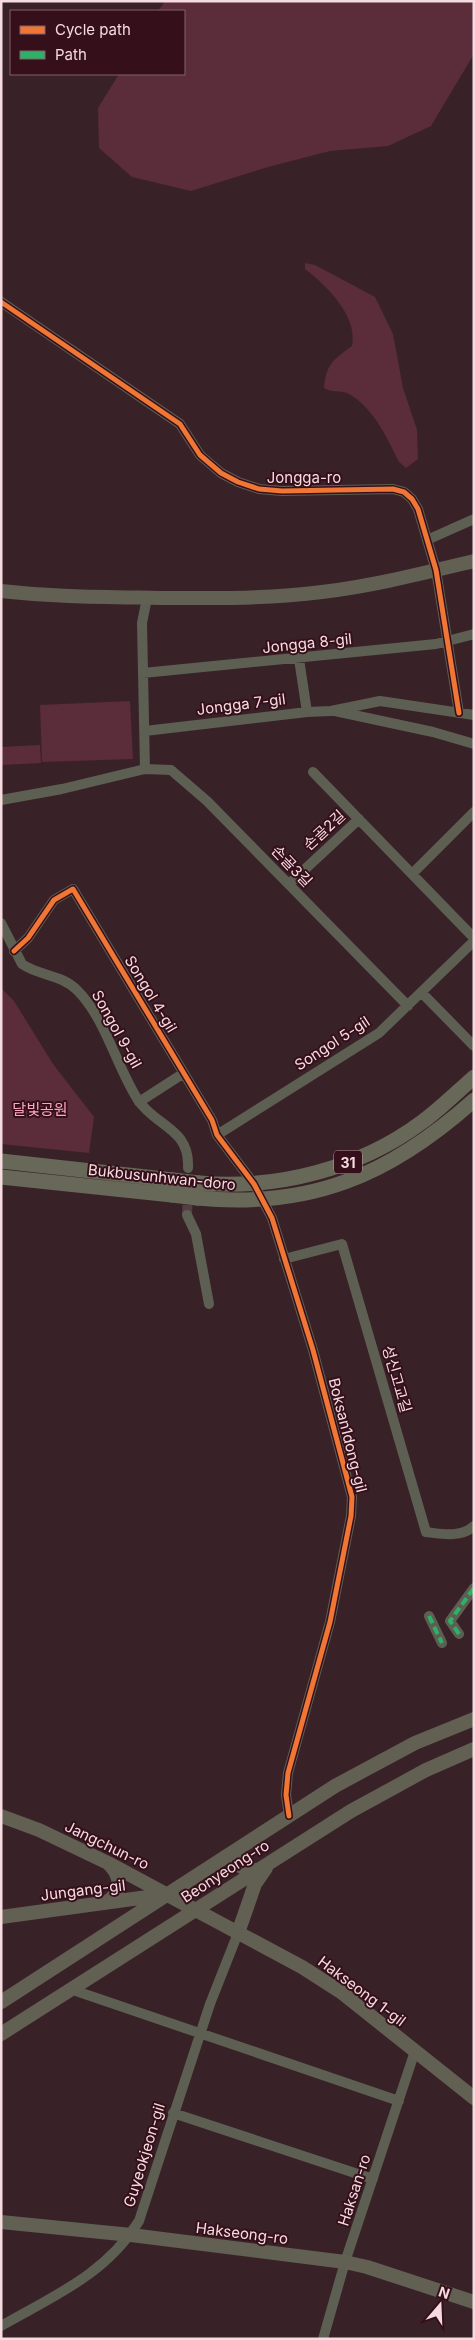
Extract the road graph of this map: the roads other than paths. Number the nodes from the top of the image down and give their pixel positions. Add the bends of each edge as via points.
1 (1, 302) edge
2 (474, 519) edge
3 (427, 540) junction
4 (474, 560) edge
5 (436, 570) junction
6 (1, 591) edge
7 (147, 598) junction
8 (474, 634) edge
9 (449, 640) junction
10 (300, 659) junction
11 (143, 673) junction
12 (331, 711) junction
13 (306, 712) junction
14 (459, 713) junction
15 (474, 715) edge
16 (145, 731) junction
17 (474, 744) edge
18 (145, 769) junction
19 (313, 772) dead end
20 (1, 800) edge
21 (474, 812) edge
22 (359, 819) junction
23 (412, 874) junction
24 (289, 884) junction
25 (1, 923) edge
26 (474, 939) edge
27 (14, 951) junction
28 (422, 993) junction
29 (408, 1006) junction
30 (474, 1046) edge
31 (184, 1073) junction
32 (474, 1077) edge
33 (474, 1100) edge
34 (139, 1102) junction
35 (217, 1135) junction
36 (1, 1161) edge
37 (188, 1168) dead end
38 (1, 1177) edge
39 (254, 1184) junction
40 (172, 1188) junction
41 (263, 1201) junction
42 (187, 1215) tunnel mouth
43 (284, 1259) junction
44 (209, 1304) dead end
45 (474, 1526) edge
46 (474, 1588) edge
47 (429, 1616) dead end
48 (459, 1634) dead end
49 (442, 1643) dead end
50 (474, 1719) edge
51 (474, 1749) edge
52 (1, 1816) edge
53 (289, 1816) junction
54 (240, 1848) junction
55 (272, 1861) junction
56 (108, 1863) junction
57 (256, 1870) junction
58 (168, 1894) junction
59 (105, 1903) junction
60 (195, 1910) junction
61 (1, 1917) edge
62 (238, 1933) junction
63 (70, 1989) junction
64 (1, 2002) edge
65 (1, 2034) edge
66 (200, 2034) junction
67 (415, 2051) junction
68 (474, 2098) edge
69 (399, 2101) junction
70 (173, 2114) junction
71 (373, 2179) junction
72 (1, 2222) edge
73 (131, 2235) junction
74 (346, 2262) junction
75 (474, 2302) edge
76 (1, 2326) edge
77 (323, 2339) edge

1 - 3 street, Jongga-ro via 180,424 200,455 238,482 259,489 399,490 412,499 418,509
2 - 3 street
3 - 5 street, Jongga-ro
4 - 5 main road
5 - 7 main road via 322,592 249,598
5 - 9 street, Jongga-ro
6 - 7 main road via 50,597
7 - 11 street via 142,623
8 - 9 street, Jongga 8-gil
9 - 10 street, Jongga 8-gil
9 - 14 street, Jongga-ro
10 - 11 street, Jongga 8-gil
10 - 13 street
11 - 16 street
12 - 13 street, Jongga 7-gil
12 - 14 street, Jongga 7-gil via 380,701
12 - 17 street
13 - 16 street, Jongga 7-gil
14 - 15 street, Jongga 7-gil
16 - 18 street
18 - 20 street
18 - 24 street, 손골3길 via 164,768 177,774
19 - 22 street, 손골2길
21 - 23 street
22 - 23 street, 손골2길
22 - 24 street, 손골2길
23 - 26 street, 손골2길
24 - 29 street, 손골3길
25 - 27 street, Songol 9-gil
26 - 28 street, Songol 5-gil
27 - 31 street, Songol 4-gil via 28,938 54,900 73,889
27 - 34 street, Songol 9-gil via 27,968 55,976 76,988
28 - 29 street, Songol 5-gil
28 - 30 street
29 - 35 street, Songol 5-gil via 379,1033 354,1050
31 - 34 street
31 - 35 street, Songol 4-gil via 212,1120
32 - 39 main road, Bukbusunhwan-doro / 31 via 422,1122 371,1152 323,1170
33 - 41 main road, Bukbusunhwan-doro / 31 via 433,1136 378,1168 307,1193
34 - 37 street, Songol 9-gil via 180,1138 189,1158
35 - 39 street, Songol 4-gil
36 - 40 main road, Bukbusunhwan-doro
38 - 40 main road, Bukbusunhwan-doro
39 - 40 main road, Bukbusunhwan-doro / 31, bridge via 199,1183
39 - 41 street, Boksan1dong-gil
40 - 41 main road, Bukbusunhwan-doro / 31, bridge via 197,1198
41 - 43 street, Boksan1dong-gil via 272,1218
42 - 44 street via 196,1234
43 - 45 street, 성신고교길 via 342,1244 426,1532 449,1536
43 - 53 street, Boksan1dong-gil via 313,1350 352,1497 352,1516 330,1622 288,1773 286,1795
46 - 48 street via 450,1621
47 - 49 street
50 - 53 main road, Beonyeong-ro via 415,1743
51 - 55 main road, Beonyeong-ro via 384,1791
52 - 56 main road, Jangchun-ro
53 - 54 main road, Beonyeong-ro
54 - 57 main road via 238,1865
54 - 58 main road, Beonyeong-ro
55 - 57 main road, Beonyeong-ro
55 - 62 main road via 255,1884
56 - 58 main road, Jangchun-ro
56 - 59 main road via 118,1875 119,1886
57 - 60 main road, Beonyeong-ro
58 - 59 main road, Jungang-gil
58 - 60 main road, Jangchun-ro
58 - 64 main road, Beonyeong-ro
59 - 61 main road, Jungang-gil
60 - 62 main road, Hakseong 1-gil
60 - 63 main road, Beonyeong-ro
62 - 66 street, Guyeokjeon-gil
62 - 67 main road, Hakseong 1-gil via 341,1992
63 - 65 main road, Beonyeong-ro
63 - 66 street
66 - 69 street
66 - 70 street, Guyeokjeon-gil
67 - 68 main road, Hakseong 1-gil
67 - 69 street, Haksan-ro
69 - 71 street, Haksan-ro
70 - 71 street
70 - 73 street, Guyeokjeon-gil via 142,2213
71 - 74 street, Haksan-ro
72 - 73 main road, Hakseong-ro
73 - 74 main road, Hakseong-ro
73 - 76 street, Guyeokjeon-gil via 109,2260 80,2282
74 - 75 main road, Hakseong-ro
74 - 77 street, Haksan-ro

